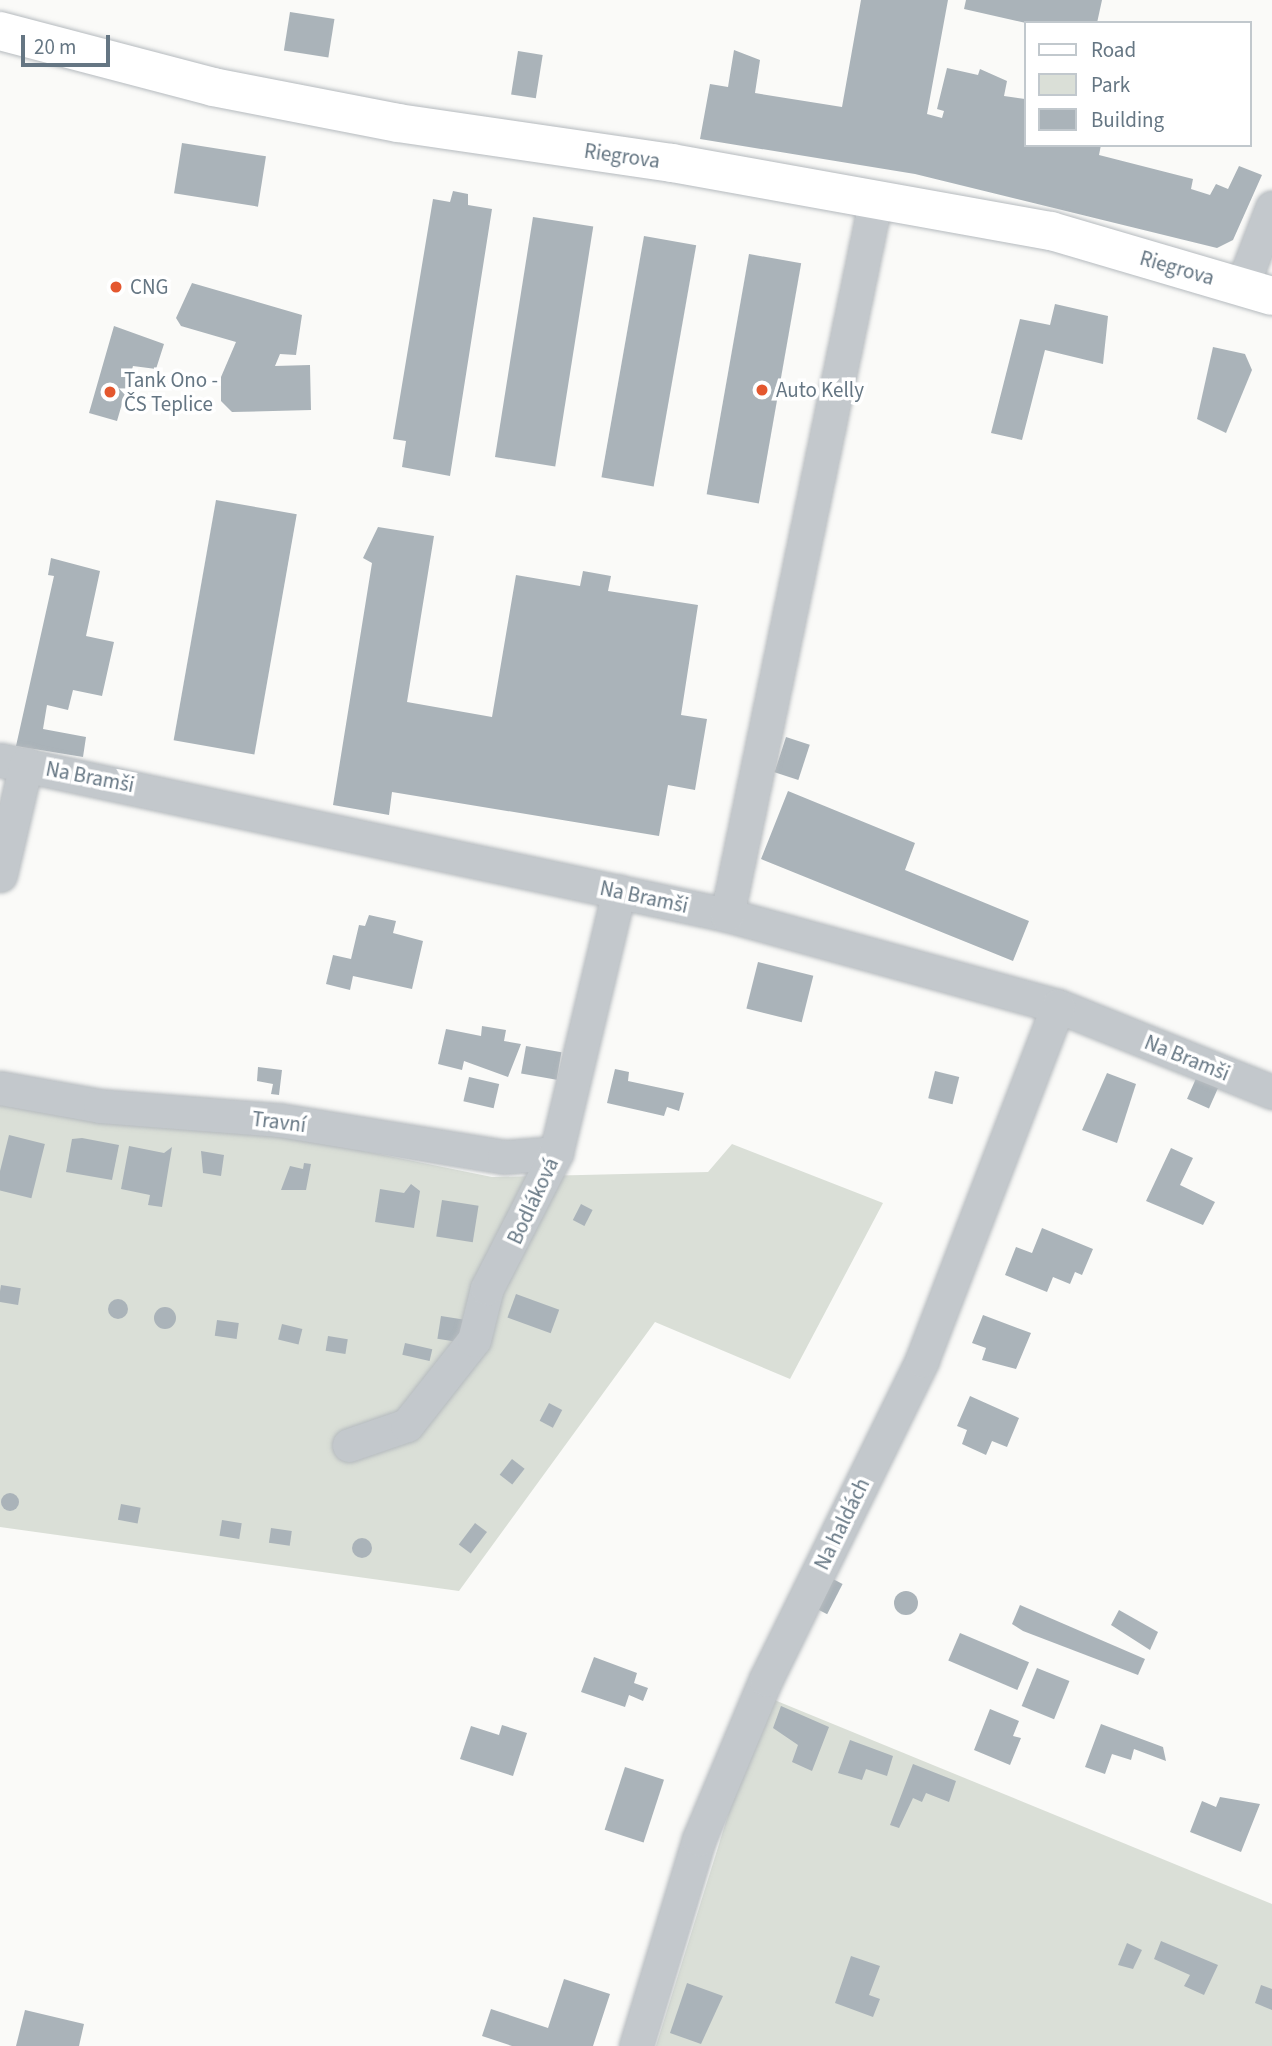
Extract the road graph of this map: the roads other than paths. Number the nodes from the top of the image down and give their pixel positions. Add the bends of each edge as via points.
1 (0, 31) edge
2 (876, 198) junction
3 (1272, 208) edge
4 (1257, 291) edge
5 (13, 762) edge
6 (0, 875) edge
7 (619, 891) junction
8 (727, 915) junction
9 (1058, 1006) junction
10 (0, 1088) edge
11 (1272, 1092) edge
12 (556, 1153) junction
13 (349, 1445) dead end
14 (636, 2046) edge

1 - 2 main road, Riegrova via 213,87 385,120
2 - 4 main road, Riegrova via 1051,231
2 - 8 street
3 - 4 street
5 - 6 street
5 - 7 street, Na Bramši
7 - 8 street, Na Bramši
7 - 12 street, Bodláková
8 - 9 street, Na Bramši
9 - 11 street, Na Bramši
9 - 14 street, Na haldách via 922,1360 766,1679 699,1839
10 - 12 street, Travní via 100,1107 279,1120 504,1157
12 - 13 street, Bodláková via 487,1289 463,1361 407,1425

